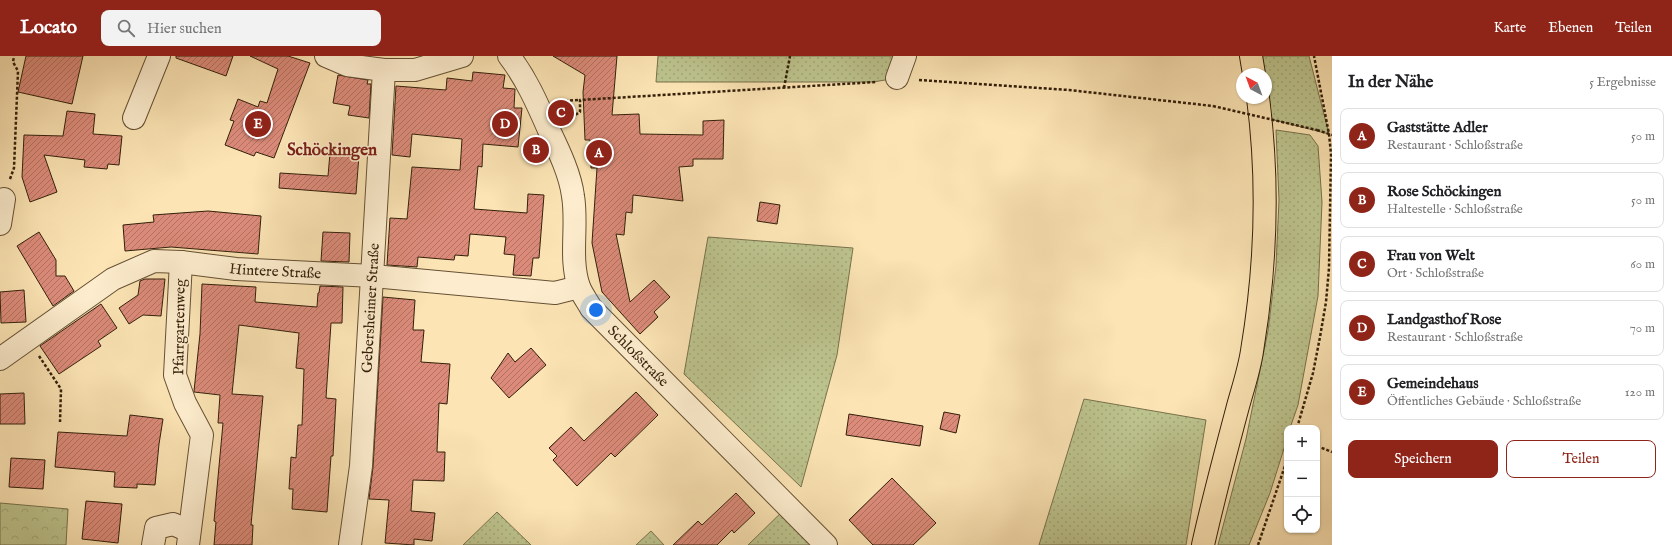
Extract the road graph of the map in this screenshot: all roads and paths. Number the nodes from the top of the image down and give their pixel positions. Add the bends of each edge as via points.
1 (14, 56) edge
2 (159, 56) edge
3 (326, 56) edge
4 (462, 56) edge
5 (510, 56) edge
6 (790, 56) edge
7 (905, 56) edge
8 (1251, 56) edge
9 (1314, 56) edge
10 (1253, 68) edge
11 (384, 70) junction
12 (897, 78) junction
13 (784, 88) junction
14 (580, 100) junction
15 (558, 102) dead end
16 (1259, 104) edge
17 (134, 118) dead end
18 (550, 131) junction
19 (1331, 135) edge
20 (4, 199) joint
21 (0, 224) edge
22 (181, 262) junction
23 (372, 276) junction
24 (579, 287) junction
25 (28, 339) junction
26 (0, 359) edge
27 (60, 422) dead end
28 (1299, 425) edge
29 (1320, 447) edge
30 (1332, 452) edge
31 (1287, 461) edge
32 (188, 538) edge
33 (153, 545) edge
34 (350, 545) edge
35 (826, 545) edge
36 (1203, 545) edge
37 (1258, 545) edge

1 - 20 path via 13,62 18,71 14,168
2 - 17 street
3 - 11 street via 348,65
4 - 11 street via 415,70
5 - 18 street, Schloßstraße
6 - 13 path
7 - 12 street
8 - 10 main road
9 - 19 path
11 - 23 street, Gebersheimer Straße
12 - 13 path
12 - 19 path, bridge via 1068,90 1213,106
13 - 14 path
14 - 15 path
14 - 18 path via 580,112
16 - 36 main road via 1264,142 1265,189 1265,235 1260,295 1252,352
18 - 24 street, Schloßstraße via 573,197 575,269
19 - 28 path via 1326,302 1313,373
20 - 21 street
22 - 23 street, Hintere Straße via 236,269
22 - 25 street, Hintere Straße via 154,261 112,279
22 - 32 street, Pfarrgartenweg via 175,375 185,403 202,435
23 - 24 street, Hintere Straße via 555,293
23 - 34 street, Gebersheimer Straße via 361,466
24 - 35 street, Schloßstraße via 591,308
25 - 26 street, Hintere Straße
25 - 27 path via 61,389
29 - 30 path
31 - 37 path
32 - 33 street, Pfarrgartenweg via 173,524 156,528

